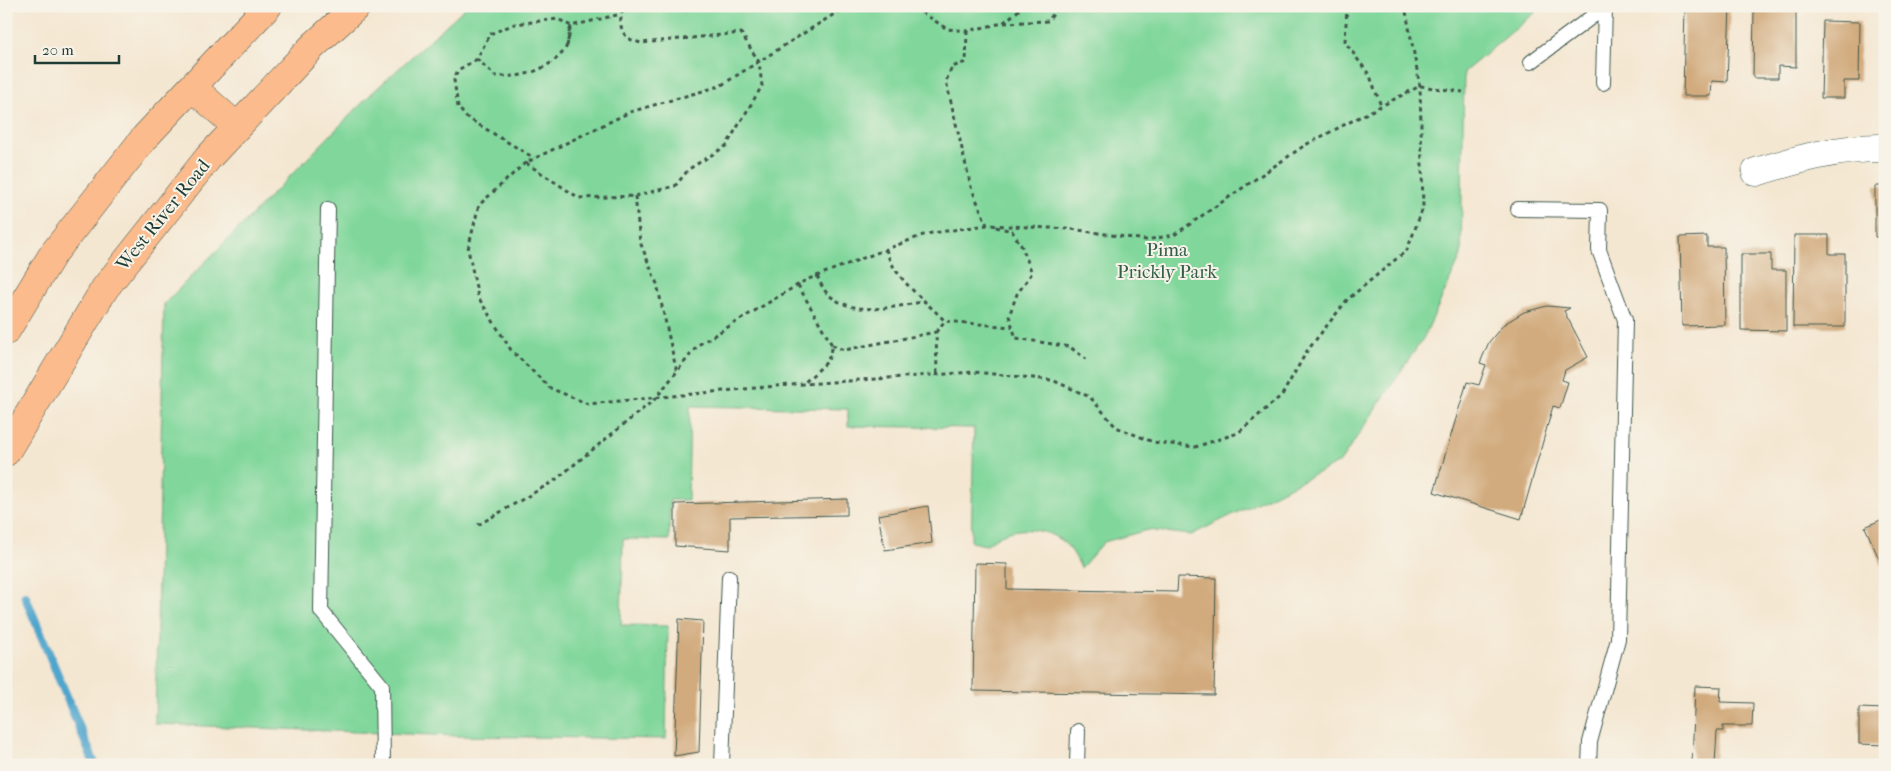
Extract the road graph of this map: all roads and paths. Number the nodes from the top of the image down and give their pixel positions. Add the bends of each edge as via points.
1 (268, 6) edge
2 (357, 6) edge
3 (625, 6) edge
4 (847, 6) edge
5 (918, 6) edge
6 (1024, 6) edge
7 (1059, 6) edge
8 (1347, 6) edge
9 (1405, 6) edge
10 (1605, 6) edge
11 (621, 14) junction
12 (1003, 23) junction
13 (570, 26) junction
14 (967, 30) junction
15 (477, 58) junction
16 (758, 62) junction
17 (1531, 62) dead end
18 (1603, 83) dead end
19 (1420, 86) junction
20 (192, 87) junction
21 (1463, 92) dead end
22 (1381, 106) junction
23 (237, 127) junction
24 (1885, 148) edge
25 (534, 158) junction
26 (525, 163) junction
27 (1756, 172) dead end
28 (635, 196) junction
29 (328, 209) dead end
30 (1518, 209) dead end
31 (987, 225) junction
32 (886, 249) junction
33 (817, 276) junction
34 (798, 285) junction
35 (926, 301) junction
36 (945, 321) junction
37 (1012, 326) junction
38 (6, 331) edge
39 (936, 332) junction
40 (832, 345) junction
41 (1086, 359) dead end
42 (677, 373) junction
43 (937, 374) junction
44 (803, 384) junction
45 (655, 399) junction
46 (6, 452) edge
47 (478, 525) dead end
48 (729, 578) dead end
49 (1078, 731) dead end
50 (384, 765) edge
51 (722, 765) edge
52 (1077, 765) edge
53 (1589, 765) edge

1 - 20 main road
2 - 23 main road, West River Road via 313,46
3 - 11 path
4 - 16 path
5 - 14 path via 920,11 947,29
6 - 12 path
7 - 12 path via 1048,21
8 - 22 path via 1344,42 1370,76
9 - 19 path
10 - 17 lane
10 - 18 lane
11 - 13 path
11 - 16 path via 621,28 629,39 642,42 741,33
12 - 14 path
13 - 15 path via 558,19 515,24 490,34
13 - 15 path via 566,46 558,56 546,66 526,74 495,76
14 - 31 path via 966,62 952,67 946,81 971,187
15 - 25 path via 458,70 454,80 458,107 466,117
16 - 25 path via 720,86 630,112
16 - 28 path via 762,86 726,146 689,169 675,186
19 - 21 path
19 - 22 path
19 - 43 path via 1423,208 1408,250 1347,300 1307,351 1282,395 1238,432 1195,447 1153,442 1116,427 1090,397 1052,380 974,372
20 - 23 main road
20 - 38 main road via 145,137 53,254
22 - 31 path via 1305,145 1174,235 1146,240 1071,229
23 - 46 main road, West River Road via 208,158 105,288
24 - 27 street via 1809,156
25 - 26 path
26 - 28 path via 579,198
26 - 45 path via 479,204 468,249 478,297 511,350 550,388 588,404
28 - 42 path via 640,242 657,284
29 - 50 lane via 321,611 382,686
30 - 53 lane via 1600,210 1599,250 1625,320 1618,639 1590,742
31 - 32 path via 926,234
31 - 37 path via 1012,231 1032,273 1017,294 1009,316
32 - 33 path
32 - 35 path via 889,261
33 - 34 path
33 - 35 path via 828,296 854,308 888,308
34 - 40 path
34 - 42 path via 698,345
35 - 36 path
36 - 37 path
36 - 39 path
37 - 41 path via 1016,338 1070,347
39 - 40 path via 844,350
39 - 43 path
40 - 44 path via 828,361
42 - 45 path
43 - 44 path
44 - 45 path
45 - 47 path via 554,481
48 - 51 lane
49 - 52 lane

